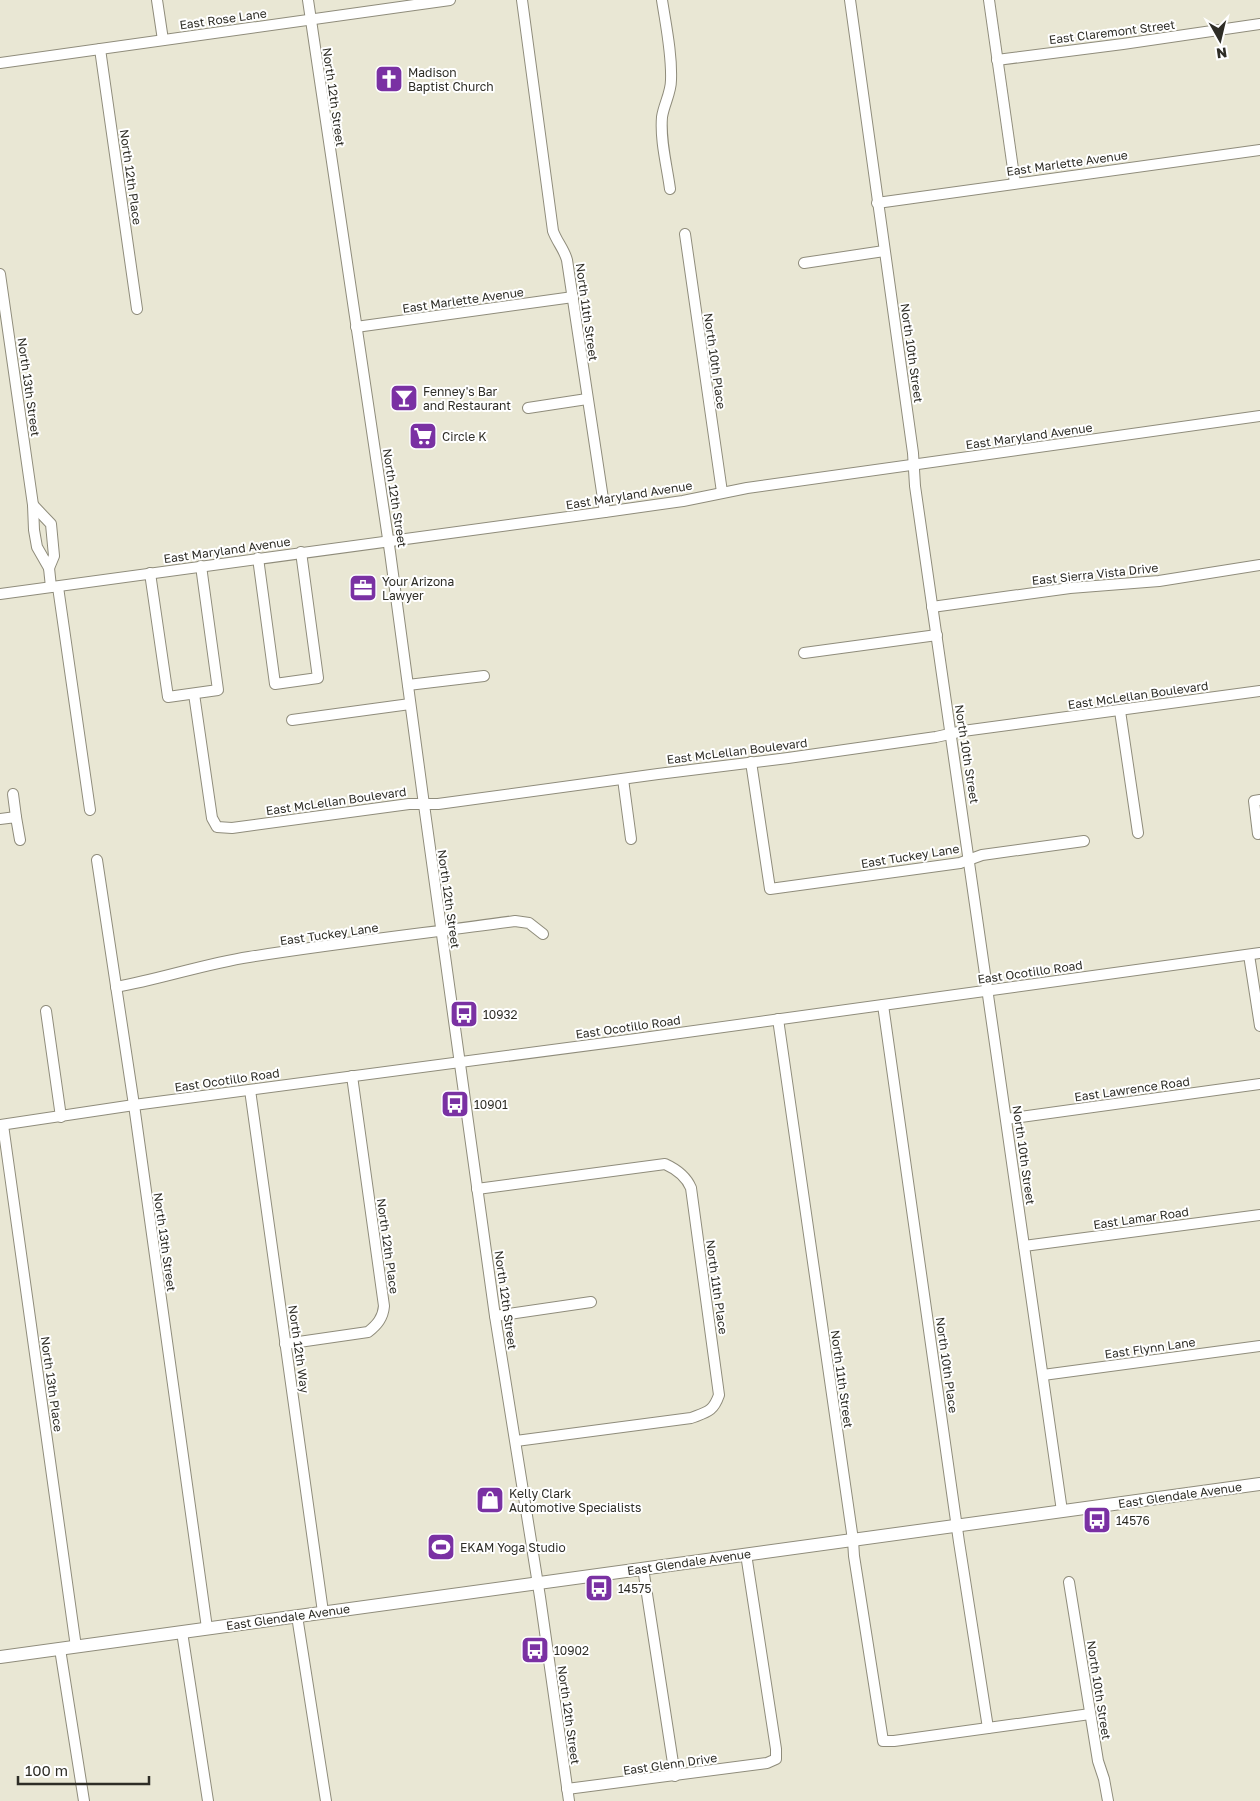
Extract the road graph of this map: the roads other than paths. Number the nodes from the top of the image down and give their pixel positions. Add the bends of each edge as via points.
1 (157, 0) edge
2 (308, 0) edge
3 (450, 0) edge
4 (522, 0) edge
5 (662, 0) edge
6 (850, 0) edge
7 (988, 0) edge
8 (310, 20) junction
9 (1260, 24) edge
10 (163, 40) junction
11 (100, 49) junction
12 (997, 60) junction
13 (0, 63) edge
14 (1260, 150) edge
15 (1014, 183) junction
16 (670, 189) dead end
17 (878, 203) junction
18 (685, 234) dead end
19 (884, 251) junction
20 (804, 263) dead end
21 (0, 274) edge
22 (573, 298) junction
23 (137, 309) dead end
24 (356, 327) junction
25 (587, 399) junction
26 (528, 408) dead end
27 (1260, 416) edge
28 (914, 465) junction
29 (722, 492) junction
30 (33, 505) junction
31 (605, 512) junction
32 (389, 541) junction
33 (301, 552) junction
34 (258, 558) junction
35 (1260, 565) edge
36 (201, 566) junction
37 (49, 568) junction
38 (150, 573) junction
39 (54, 587) junction
40 (0, 594) edge
41 (932, 607) junction
42 (937, 635) junction
43 (804, 653) dead end
44 (484, 676) dead end
45 (408, 685) junction
46 (1260, 691) edge
47 (194, 694) junction
48 (410, 704) junction
49 (1120, 710) junction
50 (292, 720) dead end
51 (950, 734) junction
52 (751, 762) junction
53 (623, 779) junction
54 (13, 794) dead end
55 (1260, 800) edge
56 (424, 804) junction
57 (90, 810) dead end
58 (16, 817) junction
59 (0, 819) edge
60 (1138, 833) dead end
61 (1260, 833) edge
62 (632, 839) dead end
63 (20, 840) dead end
64 (1084, 841) dead end
65 (970, 859) junction
66 (97, 860) dead end
67 (441, 932) junction
68 (544, 934) dead end
69 (1260, 953) edge
70 (1249, 955) junction
71 (116, 987) junction
72 (988, 990) junction
73 (883, 1005) junction
74 (46, 1011) dead end
75 (778, 1019) junction
76 (1260, 1026) edge
77 (460, 1063) junction
78 (352, 1076) junction
79 (1260, 1084) edge
80 (250, 1090) junction
81 (134, 1105) junction
82 (61, 1117) junction
83 (1006, 1119) junction
84 (1, 1125) edge
85 (477, 1189) junction
86 (1260, 1215) edge
87 (1024, 1246) junction
88 (591, 1302) dead end
89 (495, 1316) junction
90 (285, 1344) junction
91 (1260, 1346) edge
92 (1043, 1375) junction
93 (516, 1441) junction
94 (1260, 1484) edge
95 (1062, 1511) junction
96 (958, 1526) junction
97 (853, 1540) junction
98 (746, 1554) junction
99 (643, 1568) junction
100 (1069, 1582) dead end
101 (538, 1583) junction
102 (323, 1612) junction
103 (297, 1616) junction
104 (207, 1628) junction
105 (182, 1632) junction
106 (76, 1647) junction
107 (60, 1649) junction
108 (0, 1657) edge
109 (1090, 1714) junction
110 (988, 1728) junction
111 (675, 1776) junction
112 (567, 1789) junction
113 (84, 1801) edge
114 (208, 1801) edge
115 (326, 1801) edge
116 (569, 1801) edge
117 (1108, 1801) edge

1 - 10 street
2 - 8 street, North 12th Street
3 - 8 street, East Rose Lane
4 - 22 street, North 11th Street via 553,231 564,250
5 - 16 street via 671,68 669,98 662,115
6 - 17 street, North 10th Street
7 - 12 street
8 - 10 street, East Rose Lane
8 - 24 street, North 12th Street
9 - 12 street, East Claremont Street
10 - 11 street, East Rose Lane
11 - 13 street, East Rose Lane
11 - 23 street, North 12th Place
12 - 15 street
14 - 15 street, East Marlette Avenue
15 - 17 street, East Marlette Avenue
17 - 19 street, North 10th Street
18 - 29 street, North 10th Place
19 - 20 street
19 - 28 street, North 10th Street
21 - 30 street, North 13th Street
22 - 24 street, East Marlette Avenue
22 - 25 street, North 11th Street
24 - 32 street, North 12th Street
25 - 26 street
25 - 31 street, North 11th Street
27 - 28 street, East Maryland Avenue
28 - 29 street, East Maryland Avenue
28 - 41 street, North 10th Street
29 - 31 street, East Maryland Avenue
30 - 37 street, North 13th Street via 37,547
30 - 37 street, North 13th Street via 51,524 54,556
31 - 32 street, East Maryland Avenue
32 - 33 street, East Maryland Avenue
32 - 45 street, North 12th Street
33 - 34 street, East Maryland Avenue
33 - 34 street via 318,678 275,684
34 - 36 street, East Maryland Avenue
35 - 41 street, East Sierra Vista Drive via 1159,581 1070,588
36 - 38 street, East Maryland Avenue
36 - 47 street via 218,690
37 - 39 street, North 13th Street
38 - 39 street, East Maryland Avenue
38 - 47 street via 168,697
39 - 40 street, East Maryland Avenue
39 - 57 street, North 13th Street
41 - 42 street, North 10th Street
42 - 43 street
42 - 51 street, North 10th Street
44 - 45 street
45 - 48 street, North 12th Street
46 - 49 street, East McLellan Boulevard
47 - 56 street, East McLellan Boulevard via 212,818 217,827 232,828
48 - 50 street
48 - 56 street, North 12th Street
49 - 51 street, East McLellan Boulevard
49 - 60 street
51 - 52 street, East McLellan Boulevard
51 - 65 street, North 10th Street
52 - 53 street, East McLellan Boulevard
52 - 65 street, East Tuckey Lane via 770,889
53 - 56 street, East McLellan Boulevard
53 - 62 street
54 - 58 street
55 - 61 street via 1254,801
56 - 67 street, North 12th Street
58 - 59 street
58 - 63 street
64 - 65 street, East Tuckey Lane
65 - 72 street, North 10th Street
66 - 71 street, North 13th Street
67 - 68 street, East Tuckey Lane via 515,921 529,923
67 - 71 street, East Tuckey Lane via 249,957
67 - 77 street, North 12th Street
69 - 70 street, East Ocotillo Road
70 - 72 street, East Ocotillo Road
70 - 76 street
71 - 81 street, North 13th Street
72 - 73 street, East Ocotillo Road
72 - 83 street, North 10th Street
73 - 75 street, East Ocotillo Road
73 - 96 street, North 10th Place
74 - 82 street
75 - 77 street, East Ocotillo Road
75 - 97 street, North 11th Street
77 - 78 street, East Ocotillo Road
77 - 85 street, North 12th Street
78 - 80 street, East Ocotillo Road
78 - 90 street, North 12th Place via 383,1314 368,1332
79 - 83 street, East Lawrence Road
80 - 81 street, East Ocotillo Road
80 - 90 street, North 12th Way
81 - 82 street, East Ocotillo Road
81 - 104 street, North 13th Street
82 - 84 street, East Ocotillo Road
83 - 87 street, North 10th Street
84 - 106 street, North 13th Place
85 - 89 street, North 12th Street
85 - 93 street, North 11th Place via 665,1164 673,1167 691,1188 720,1395 715,1406 691,1418
86 - 87 street, East Lamar Road
87 - 92 street, North 10th Street
88 - 89 street
89 - 93 street, North 12th Street
90 - 102 street, North 12th Way
91 - 92 street, East Flynn Lane
92 - 95 street, North 10th Street
93 - 101 street, North 12th Street
94 - 95 main road, East Glendale Avenue
95 - 96 main road, East Glendale Avenue
96 - 97 main road, East Glendale Avenue
96 - 110 street, North 10th Place
97 - 98 main road, East Glendale Avenue
97 - 110 street, North 11th Street via 883,1741
98 - 99 main road, East Glendale Avenue
98 - 111 street, East Glenn Drive via 776,1759
99 - 101 main road, East Glendale Avenue
99 - 111 street
100 - 109 street, North 10th Street
101 - 102 main road, East Glendale Avenue
101 - 112 street, North 12th Street
102 - 103 main road, East Glendale Avenue
103 - 104 main road, East Glendale Avenue
103 - 115 street
104 - 105 main road, East Glendale Avenue
105 - 106 main road, East Glendale Avenue
105 - 114 street
106 - 107 main road, East Glendale Avenue
107 - 108 main road, East Glendale Avenue
107 - 113 street
109 - 110 street
109 - 117 street, North 10th Street
111 - 112 street, East Glenn Drive
112 - 116 street, North 12th Street

